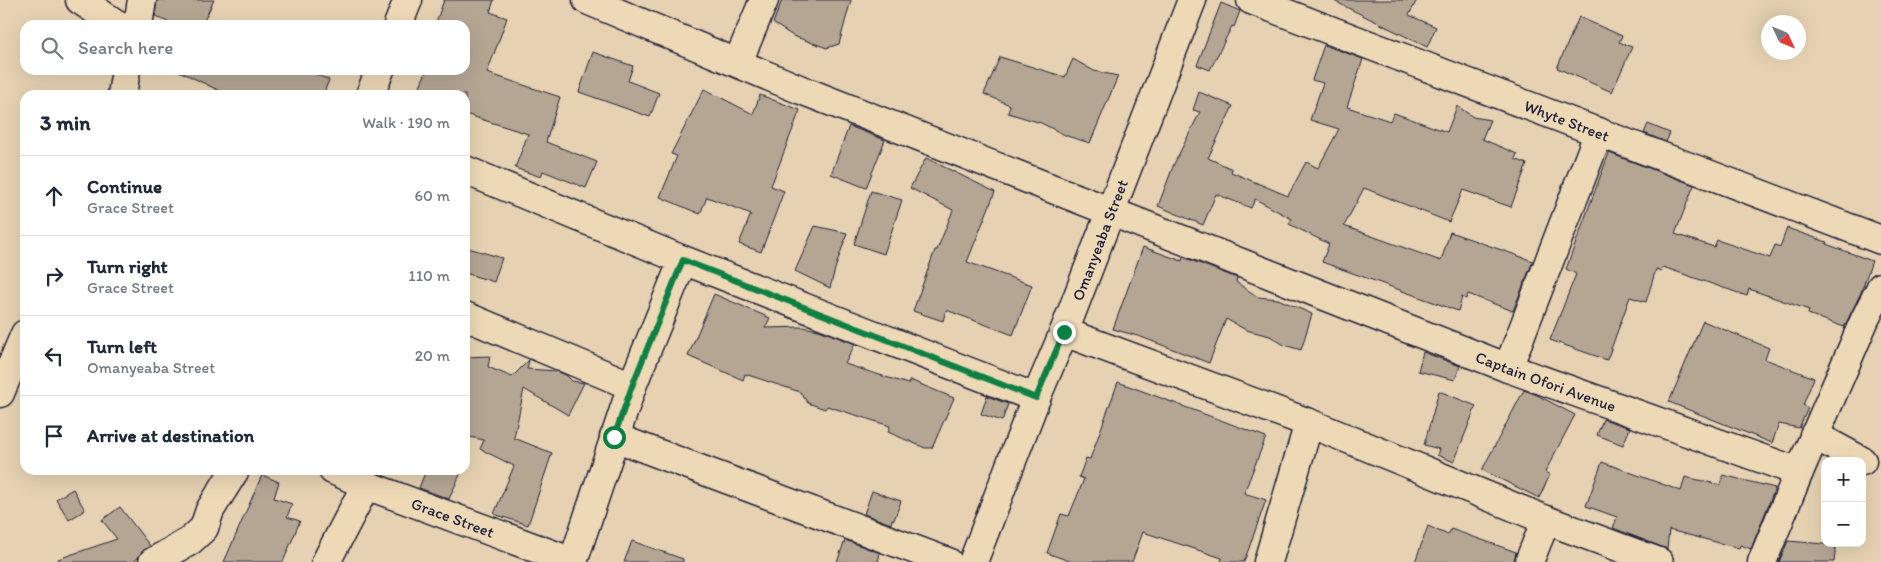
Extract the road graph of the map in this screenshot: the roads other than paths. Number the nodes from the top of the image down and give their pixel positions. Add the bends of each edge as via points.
1 (80, 0) edge
2 (142, 0) edge
3 (408, 0) edge
4 (588, 0) edge
5 (764, 0) edge
6 (1192, 0) edge
7 (1251, 0) edge
8 (110, 20) edge
9 (139, 20) edge
10 (400, 20) edge
11 (738, 62) junction
12 (125, 75) edge
13 (378, 75) edge
14 (123, 90) edge
15 (372, 90) edge
16 (1599, 132) junction
17 (470, 172) edge
18 (1109, 211) junction
19 (1881, 240) edge
20 (683, 260) junction
21 (1881, 287) edge
22 (470, 318) edge
23 (1873, 323) edge
24 (1064, 332) junction
25 (20, 346) edge
26 (1508, 368) junction
27 (632, 386) junction
28 (0, 393) edge
29 (1036, 398) junction
30 (1309, 423) junction
31 (1814, 434) junction
32 (614, 437) junction
33 (1855, 457) edge
34 (1866, 463) edge
35 (1881, 471) edge
36 (1799, 472) junction
37 (231, 475) edge
38 (344, 475) edge
39 (366, 485) junction
40 (1546, 520) junction
41 (152, 562) edge
42 (326, 562) edge
43 (573, 562) edge
44 (948, 562) edge
45 (973, 562) edge
46 (1268, 562) edge
47 (1529, 562) edge
48 (1659, 562) edge
49 (1762, 562) edge

1 - 8 street
2 - 9 street
3 - 10 street
4 - 11 street, Captain Ofori Avenue
5 - 11 street
6 - 18 street, Omanyeaba Street
7 - 16 street, Whyte Street
11 - 18 street, Captain Ofori Avenue
12 - 14 street
13 - 15 street
16 - 19 street, Whyte Street
16 - 26 street
17 - 20 street
18 - 24 street, Omanyeaba Street
18 - 26 street, Captain Ofori Avenue
20 - 27 street, Grace Street
20 - 29 street
21 - 23 street
22 - 27 street
23 - 31 street
24 - 29 street, Omanyeaba Street
24 - 30 street
25 - 28 street
26 - 36 street, Captain Ofori Avenue
27 - 32 street, Grace Street
29 - 45 street, Omanyeaba Street
30 - 40 street
30 - 46 street
31 - 33 street
31 - 36 street
32 - 43 street, Grace Street
32 - 44 street
34 - 35 street
36 - 49 street
37 - 41 street via 210,510 204,528 190,541
38 - 39 street, Grace Street
39 - 42 street
39 - 43 street, Grace Street
40 - 47 street
40 - 48 street

